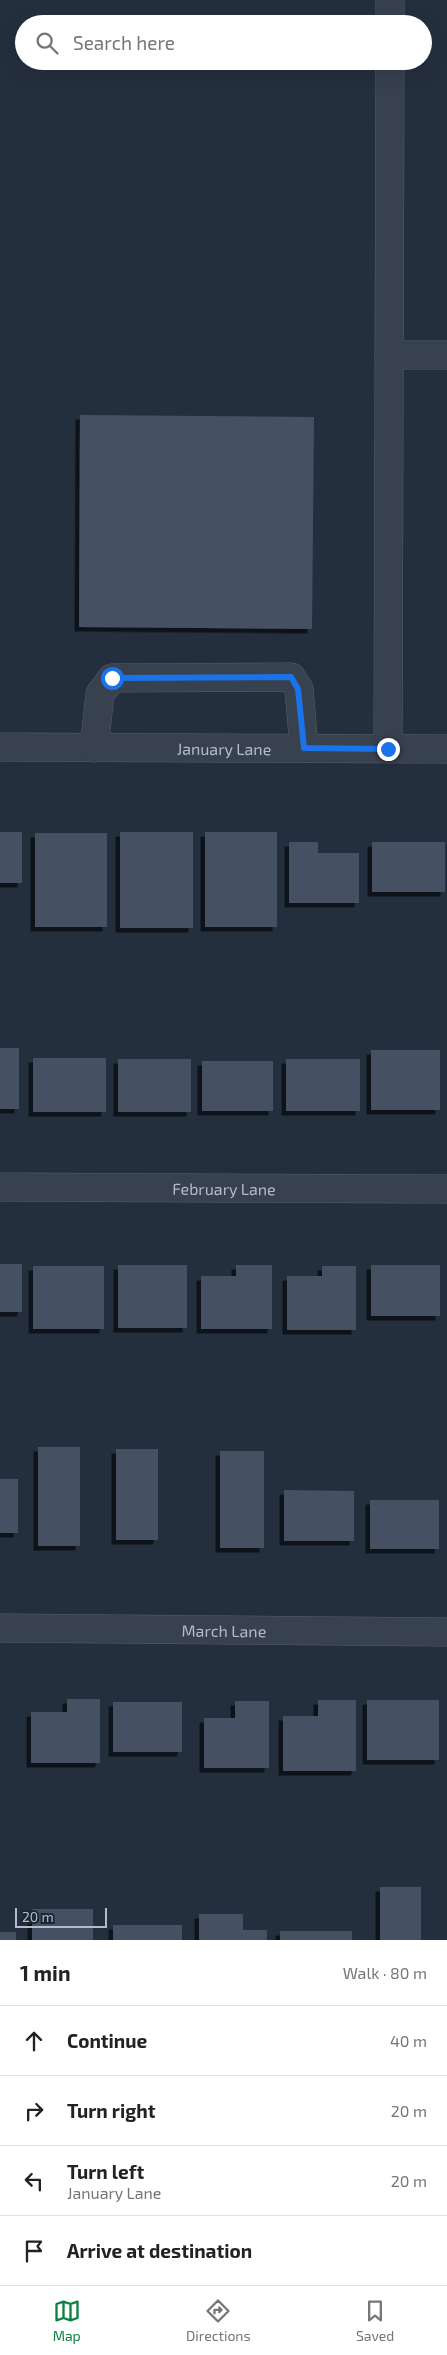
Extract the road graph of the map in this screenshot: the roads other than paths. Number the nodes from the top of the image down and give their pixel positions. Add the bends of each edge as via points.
1 (390, 0) edge
2 (390, 15) edge
3 (390, 70) edge
4 (389, 354) junction
5 (447, 355) edge
6 (0, 748) edge
7 (94, 748) junction
8 (304, 748) junction
9 (388, 749) junction
10 (447, 749) edge
11 (0, 1187) edge
12 (447, 1189) edge
13 (0, 1628) edge
14 (447, 1632) edge

1 - 2 street
3 - 4 street
4 - 5 street
4 - 9 street
6 - 7 street, January Lane
7 - 8 street, January Lane
7 - 8 street via 100,694 112,678 291,677 298,689
8 - 9 street, January Lane
9 - 10 street, January Lane
11 - 12 street, February Lane
13 - 14 street, March Lane

